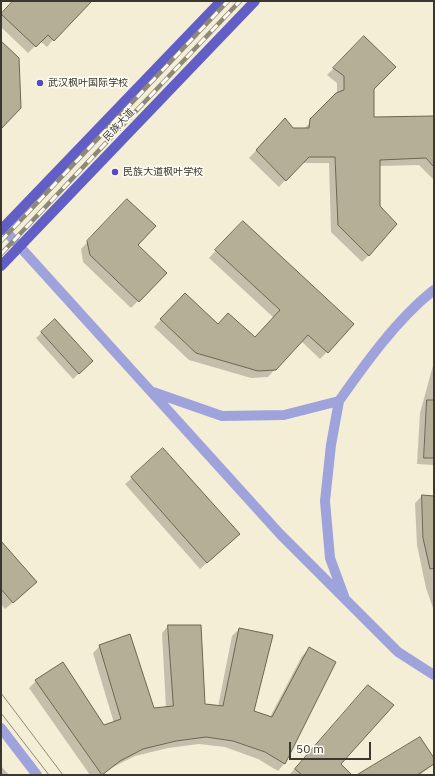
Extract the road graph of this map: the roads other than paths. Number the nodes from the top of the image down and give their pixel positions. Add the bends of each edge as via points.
1 (221, 1) edge
2 (255, 1) edge
3 (2, 229) edge
4 (20, 246) junction
5 (1, 266) edge
6 (434, 290) edge
7 (151, 392) junction
8 (339, 401) junction
9 (345, 599) junction
10 (434, 675) edge
11 (1, 728) edge
12 (37, 775) edge

1 - 3 main road, 民族大道
2 - 4 main road, 民族大道
3 - 4 street
4 - 5 main road, 民族大道
4 - 7 street
6 - 8 street via 418,302 360,371
7 - 8 street via 222,416 284,415
7 - 9 street via 280,534
8 - 9 street via 325,501 330,558
9 - 10 street via 398,652
11 - 12 street

